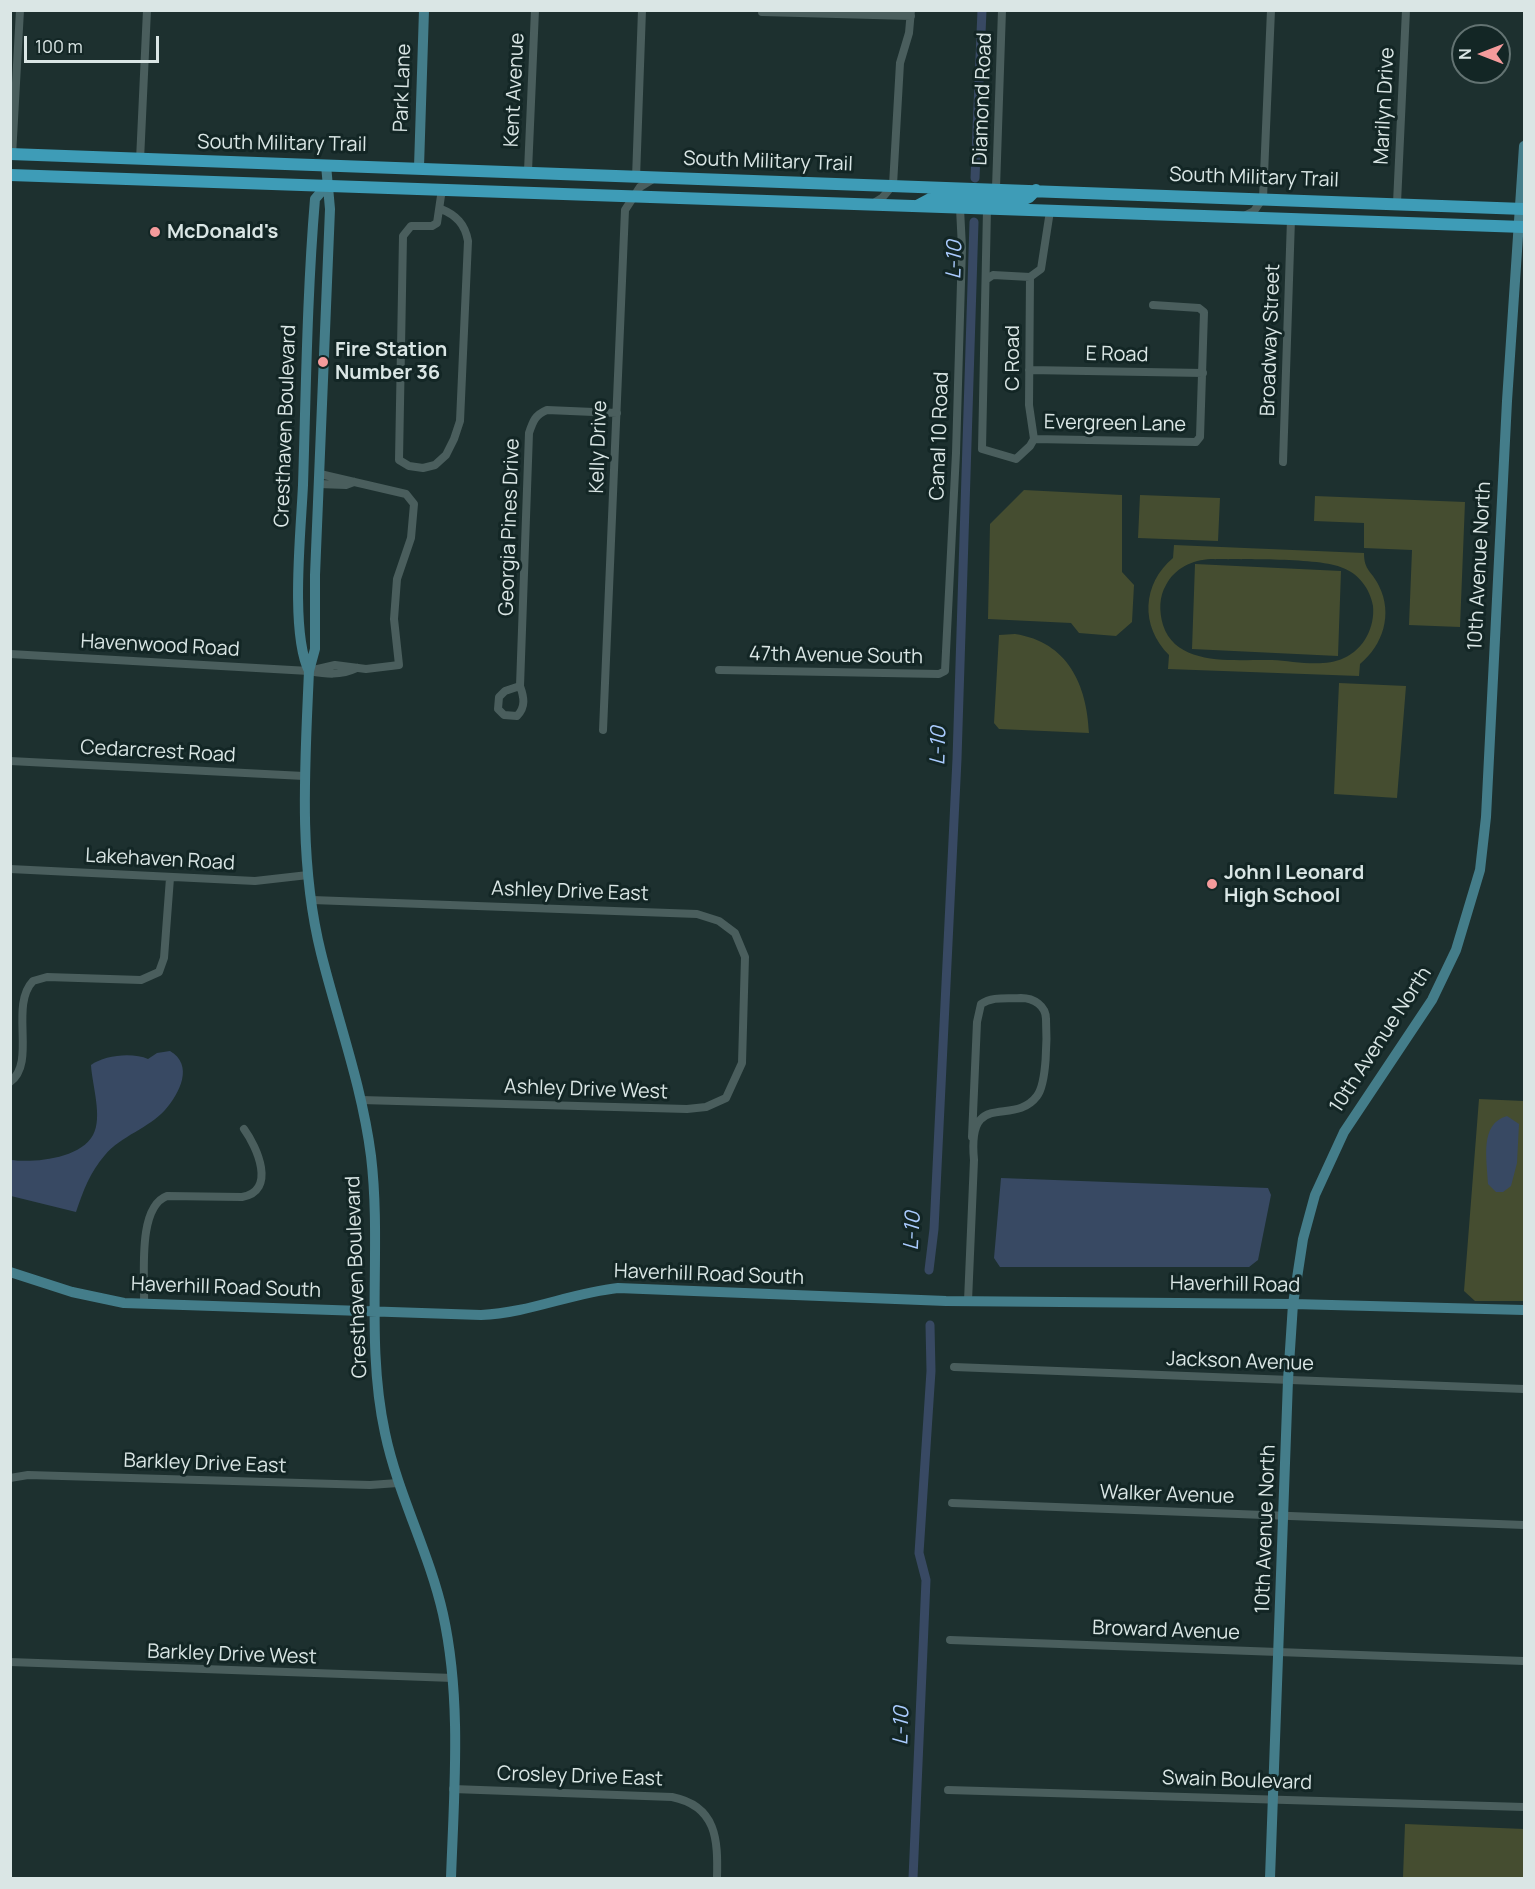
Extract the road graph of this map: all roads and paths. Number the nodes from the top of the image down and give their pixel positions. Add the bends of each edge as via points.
1 (20, 10) edge
2 (147, 10) edge
3 (424, 10) edge
4 (535, 10) edge
5 (642, 10) edge
6 (1002, 10) edge
7 (1271, 10) edge
8 (1406, 10) edge
9 (762, 12) edge
10 (911, 13) edge
11 (1524, 146) edge
12 (11, 155) edge
13 (40, 156) junction
14 (140, 160) junction
15 (326, 165) junction
16 (419, 167) junction
17 (528, 171) junction
18 (14, 175) edge
19 (602, 176) junction
20 (636, 178) junction
21 (655, 178) junction
22 (327, 185) junction
23 (893, 185) junction
24 (996, 188) junction
25 (442, 189) junction
26 (1036, 190) junction
27 (584, 194) junction
28 (633, 196) junction
29 (1263, 198) junction
30 (1397, 202) junction
31 (868, 206) junction
32 (915, 207) junction
33 (960, 208) junction
34 (441, 209) junction
35 (987, 209) junction
36 (1523, 209) edge
37 (1050, 211) junction
38 (1241, 218) junction
39 (1291, 219) junction
40 (1522, 227) edge
41 (1030, 277) junction
42 (987, 279) junction
43 (1153, 304) dead end
44 (1029, 370) junction
45 (1203, 373) junction
46 (617, 413) junction
47 (1034, 438) junction
48 (1283, 462) dead end
49 (319, 479) junction
50 (10, 654) edge
51 (947, 665) joint
52 (309, 670) junction
53 (719, 670) dead end
54 (520, 686) dead end
55 (603, 730) dead end
56 (10, 762) edge
57 (304, 776) junction
58 (10, 869) edge
59 (309, 875) junction
60 (170, 878) junction
61 (312, 900) junction
62 (745, 1019) joint
63 (10, 1082) edge
64 (361, 1100) junction
65 (244, 1129) dead end
66 (972, 1137) junction
67 (10, 1272) edge
68 (945, 1301) joint
69 (968, 1301) junction
70 (144, 1304) junction
71 (1293, 1304) junction
72 (1524, 1310) edge
73 (374, 1312) junction
74 (954, 1367) dead end
75 (1288, 1380) junction
76 (1524, 1389) edge
77 (10, 1478) edge
78 (398, 1483) junction
79 (952, 1503) dead end
80 (1285, 1516) junction
81 (1524, 1525) edge
82 (950, 1640) dead end
83 (1280, 1652) junction
84 (1524, 1661) edge
85 (10, 1662) edge
86 (453, 1678) junction
87 (453, 1789) junction
88 (948, 1790) dead end
89 (1274, 1798) junction
90 (1524, 1808) edge
91 (451, 1878) edge
92 (717, 1878) edge
93 (1270, 1878) edge

1 - 12 street
2 - 14 street
3 - 16 street, Park Lane
4 - 17 street, Kent Avenue
5 - 20 street
6 - 24 street, Diamond Road
7 - 29 street
8 - 30 street, Marilyn Drive
9 - 10 street
10 - 23 street via 900,63
11 - 36 street, 10th Avenue North
12 - 13 main road, South Military Trail
13 - 14 main road, South Military Trail
13 - 18 main road
14 - 15 main road, South Military Trail
15 - 16 main road, South Military Trail
15 - 22 street, Cresthaven Boulevard
16 - 17 main road, South Military Trail
17 - 19 main road, South Military Trail
18 - 22 main road, South Military Trail
19 - 20 main road, South Military Trail
19 - 27 main road via 601,183
20 - 21 main road, South Military Trail
21 - 23 main road, South Military Trail
21 - 28 street via 639,187
22 - 25 main road, South Military Trail
22 - 49 street, Cresthaven Boulevard via 330,209
22 - 52 street, Cresthaven Boulevard via 315,199 306,346 299,585 303,658
23 - 24 main road, South Military Trail
23 - 31 street
24 - 26 main road, South Military Trail
25 - 27 main road, South Military Trail
25 - 34 street
26 - 29 main road, South Military Trail
26 - 32 main road via 1020,201 932,198
27 - 28 main road, South Military Trail
28 - 31 main road, South Military Trail
28 - 46 street, Kelly Drive via 625,210
29 - 30 main road, South Military Trail
29 - 38 street via 1254,211
30 - 36 main road, South Military Trail
31 - 32 main road, South Military Trail
32 - 33 main road, South Military Trail
33 - 35 main road, South Military Trail
33 - 51 street, Canal 10 Road via 962,260
34 - 34 street via 437,223 411,226 403,236 399,460 423,468 435,465 446,455 460,421 468,241 461,222
35 - 37 main road, South Military Trail
35 - 42 street
36 - 40 street, 10th Avenue North
37 - 38 main road, South Military Trail
37 - 41 street via 1041,268
38 - 39 main road, South Military Trail
39 - 40 main road, South Military Trail
39 - 48 street, Broadway Street
40 - 71 street, 10th Avenue North via 1480,870 1456,950 1432,1000 1355,1113 1331,1158 1310,1211
41 - 42 street via 993,275
41 - 44 street, C Road
42 - 47 street, Evergreen Lane via 982,449 1016,459
43 - 45 street, Evergreen Lane via 1199,308 1204,312
44 - 45 street, E Road
44 - 47 street, C Road
45 - 47 street, Evergreen Lane via 1200,437 1196,442
46 - 54 street, Georgia Pines Drive via 547,411 533,421 529,433
46 - 55 street, Kelly Drive
49 - 52 street, Cresthaven Boulevard via 315,649
49 - 52 street, Havenwood Road via 346,485 356,481 406,494 414,504 411,538 397,579 394,619 399,665 358,668 346,674 327,675
50 - 52 street, Havenwood Road
51 - 53 street, 47th Avenue South via 939,674
52 - 57 street, Cresthaven Boulevard
56 - 57 street, Cedarcrest Road
57 - 59 street, Cresthaven Boulevard
58 - 60 street, Lakehaven Road
59 - 60 street, Lakehaven Road via 255,881
59 - 61 street, Cresthaven Boulevard
60 - 63 street via 164,958 159,972 141,980 47,976 33,981 24,998 21,1068
61 - 62 street, Ashley Drive East via 697,914 719,921 735,933 745,957
61 - 64 street, Cresthaven Boulevard via 321,954
62 - 64 street, Ashley Drive West via 739,1074 726,1098 706,1107
64 - 73 street, Cresthaven Boulevard via 374,1193
65 - 70 street via 257,1148 261,1171 258,1190 242,1197 159,1199 148,1221
66 - 66 street via 981,1119 993,1112 1025,1107 1043,1086 1046,1017 1040,1004 1028,998 989,999 981,1004
66 - 69 street
67 - 70 street, Haverhill Road South via 98,1299
68 - 69 street, Haverhill Road
68 - 73 street, Haverhill Road South via 618,1288 579,1293 535,1308 497,1314
69 - 71 street, Haverhill Road
70 - 73 street, Haverhill Road South
71 - 72 street, Haverhill Road
71 - 75 street, 10th Avenue North
73 - 78 street, Cresthaven Boulevard via 379,1401
74 - 75 street, Jackson Avenue
75 - 76 street, Jackson Avenue
75 - 80 street, 10th Avenue North
77 - 78 street, Barkley Drive East via 28,1475
78 - 86 street, Cresthaven Boulevard via 436,1585
79 - 80 street, Walker Avenue
80 - 81 street, Walker Avenue
80 - 83 street, 10th Avenue North
82 - 83 street, Broward Avenue
83 - 84 street, Broward Avenue
83 - 89 street, 10th Avenue North
85 - 86 street, Barkley Drive West
86 - 87 street, Cresthaven Boulevard
87 - 91 street, Cresthaven Boulevard
87 - 92 street, Crosley Drive East via 685,1800 701,1811 715,1832
88 - 89 street, Swain Boulevard
89 - 90 street, Swain Boulevard
89 - 93 street, 10th Avenue North

